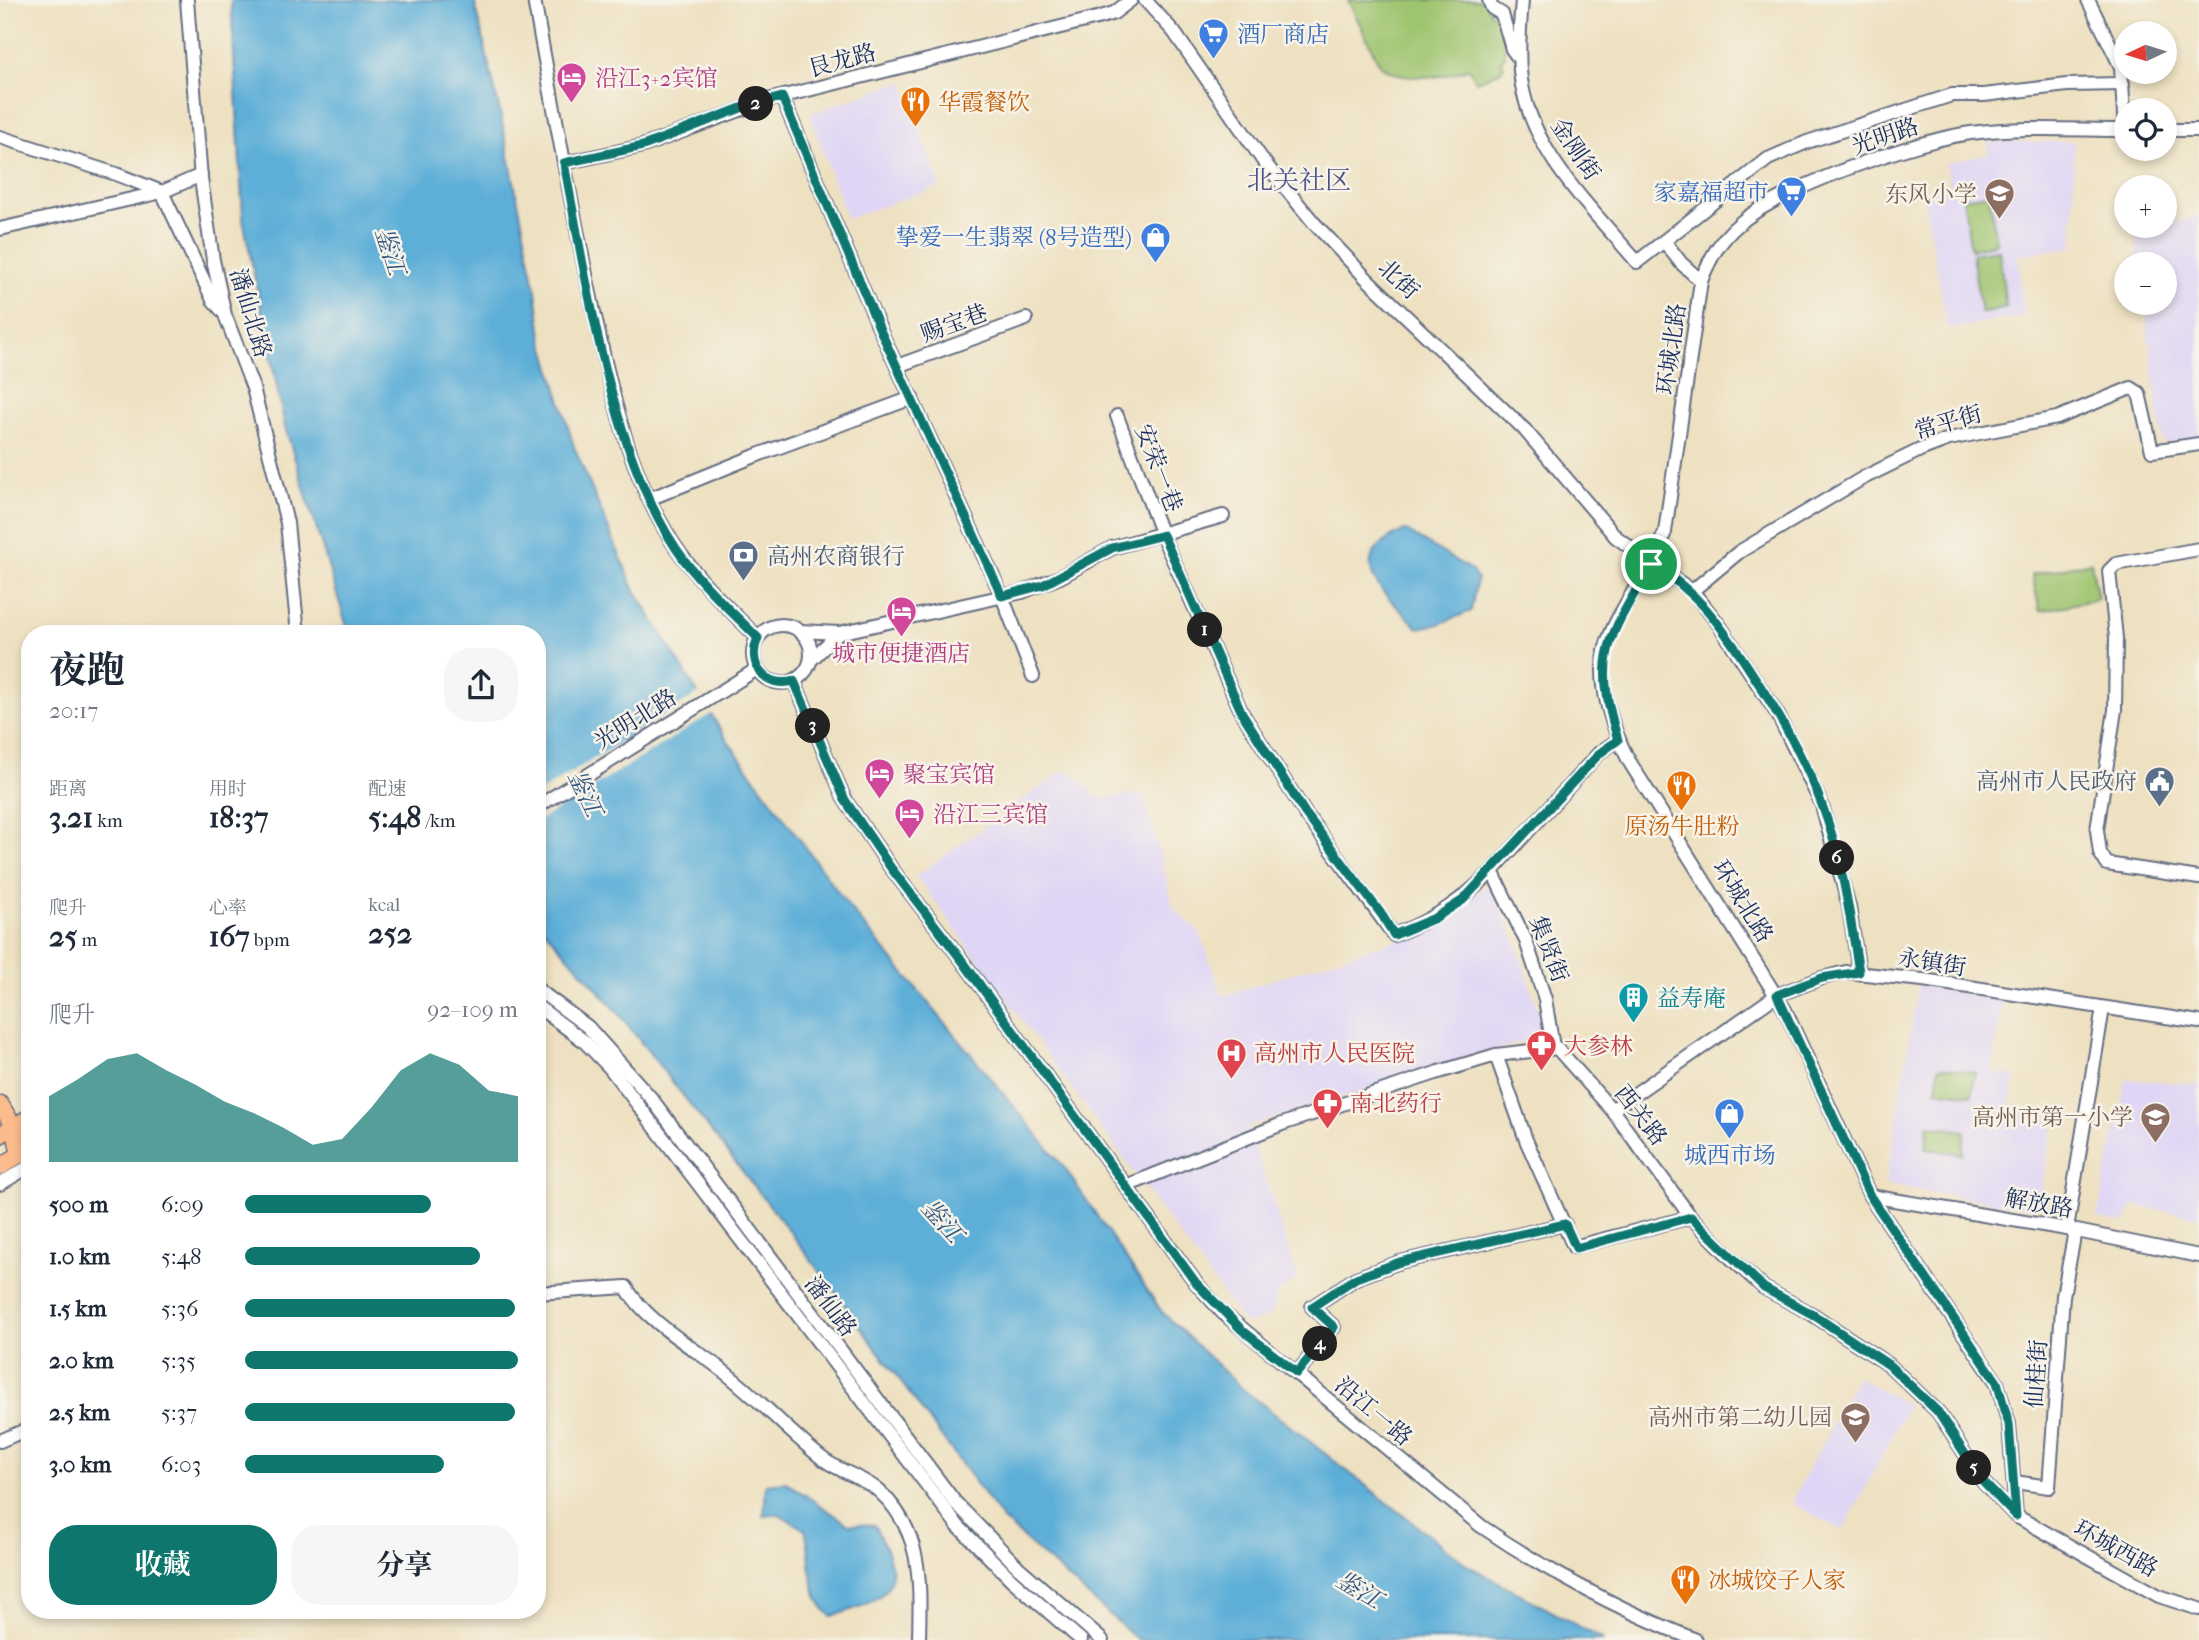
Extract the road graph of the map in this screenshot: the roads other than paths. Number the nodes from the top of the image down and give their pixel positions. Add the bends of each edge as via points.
1 (187, 0) edge
2 (534, 0) edge
3 (1131, 0) edge
4 (1145, 0) edge
5 (1489, 0) edge
6 (1522, 0) edge
7 (2088, 0) edge
8 (2114, 50) edge
9 (1520, 59) junction
10 (2123, 84) joint
11 (782, 97) junction
12 (2124, 98) edge
13 (2114, 130) edge
14 (2177, 130) edge
15 (2199, 130) edge
16 (0, 137) edge
17 (564, 163) junction
18 (201, 175) junction
19 (162, 192) junction
20 (0, 229) edge
21 (1664, 241) junction
22 (1701, 281) junction
23 (225, 315) junction
24 (1026, 319) dead end
25 (897, 366) junction
26 (912, 398) junction
27 (1117, 416) dead end
28 (2199, 444) edge
29 (649, 499) junction
30 (1223, 516) dead end
31 (1163, 535) junction
32 (2199, 549) edge
33 (1651, 564) junction
34 (1692, 591) junction
35 (1002, 596) junction
36 (297, 625) edge
37 (800, 631) junction
38 (839, 634) junction
39 (758, 638) junction
40 (811, 660) junction
41 (757, 669) junction
42 (1033, 676) dead end
43 (794, 681) junction
44 (1618, 740) junction
45 (546, 801) edge
46 (1492, 871) junction
47 (2199, 878) edge
48 (1859, 972) junction
49 (1777, 995) junction
50 (546, 996) edge
51 (2103, 1008) junction
52 (546, 1013) edge
53 (2199, 1022) edge
54 (1553, 1047) junction
55 (1496, 1055) junction
56 (0, 1104) edge
57 (1612, 1110) junction
58 (21, 1122) edge
59 (4, 1132) edge
60 (21, 1153) edge
61 (21, 1161) edge
62 (21, 1164) edge
63 (0, 1167) edge
64 (0, 1184) edge
65 (1126, 1186) junction
66 (1870, 1196) junction
67 (1691, 1217) junction
68 (1565, 1224) junction
69 (2071, 1230) junction
70 (2199, 1256) edge
71 (546, 1292) edge
72 (1297, 1373) junction
73 (21, 1432) edge
74 (0, 1441) edge
75 (2015, 1482) junction
76 (2016, 1516) junction
77 (2199, 1609) edge
78 (919, 1640) edge
79 (1082, 1640) edge
80 (1102, 1640) edge
81 (1696, 1640) edge

1 - 18 street, 潘仙北路
2 - 17 street
3 - 11 street, 艮龙路 via 1101,18
4 - 33 street, 北街 via 1174,32 1314,223 1524,429 1616,537
5 - 9 street via 1502,14 1512,49
6 - 9 street, 金刚街
7 - 8 street
9 - 21 street, 金刚街 via 1530,115 1566,178 1637,262
10 - 12 street
10 - 21 street via 1952,95 1807,142 1768,159
11 - 17 street, 艮龙路 via 643,146
11 - 25 street
13 - 22 street, 光明路 via 1993,131 1905,150 1815,183 1757,211 1718,246
14 - 15 street
16 - 19 street
17 - 29 street via 605,364
18 - 19 street
18 - 23 street, 潘仙北路
19 - 20 street
19 - 23 street
21 - 22 street
22 - 33 street, 环城北路 via 1668,518
23 - 36 street, 潘仙北路 via 253,388 288,523
24 - 25 street, 赐宝巷
25 - 26 street
26 - 29 street
26 - 35 street
27 - 31 street, 安荣一巷
28 - 34 street, 常平街 via 2152,452 2139,393 2133,388 2057,418 1949,439 1863,478 1745,548
29 - 39 street via 685,561
30 - 31 street, 安荣一巷
31 - 35 street, 安荣一巷 via 1112,548 1043,585
31 - 46 street via 1242,713 1305,813 1394,935 1463,900
32 - 47 street via 2116,564 2109,571 2116,638 2115,710 2097,830 2100,853 2107,864
33 - 34 street, 北街
33 - 44 street, 环城北路 via 1604,657
34 - 48 street, 北街 via 1767,696 1810,777 1832,835
35 - 38 street, 安荣一巷
35 - 42 street
37 - 38 street
37 - 39 street via 782,625
37 - 40 street via 809,644
38 - 40 street
39 - 41 street via 753,653
40 - 43 street
41 - 43 street via 777,683
41 - 45 street, 光明北路
43 - 65 street, 沿江一路 via 845,800
44 - 46 street via 1600,753
44 - 49 street, 环城北路
46 - 54 street, 集贤街 via 1526,941 1545,999
48 - 49 street, 永镇街 via 1822,978
48 - 51 street, 永镇街
49 - 57 street, 永镇街
49 - 66 street, 环城北路
50 - 80 street, 潘仙路 via 588,1027 651,1098 955,1502 1018,1567
51 - 53 street, 永镇街
51 - 69 street, 仙桂街
52 - 79 street, 潘仙路 via 610,1068 958,1526
54 - 55 street
54 - 57 street, 西关路
55 - 65 street via 1282,1124
55 - 68 street
56 - 59 main road
57 - 67 street, 西关路
58 - 59 main road
59 - 60 main road
61 - 63 main road
62 - 64 street
65 - 72 street, 沿江一路 via 1196,1283 1242,1330
66 - 69 street, 解放路
66 - 75 street, 环城北路 via 1997,1382 2009,1424
67 - 68 street via 1576,1248
67 - 76 street, 西关路 via 1764,1288 1889,1365 1938,1412 1983,1482
68 - 72 street via 1434,1253 1356,1278 1312,1307 1334,1327
69 - 70 street, 解放路
69 - 75 street, 仙桂街 via 2049,1487
71 - 78 street via 626,1287 678,1338 748,1388 822,1458 879,1491 907,1527 920,1565
72 - 81 street, 沿江一路 via 1440,1495 1521,1554 1636,1616
73 - 74 street
75 - 76 street, 环城北路
76 - 77 street, 环城西路 via 2158,1596

